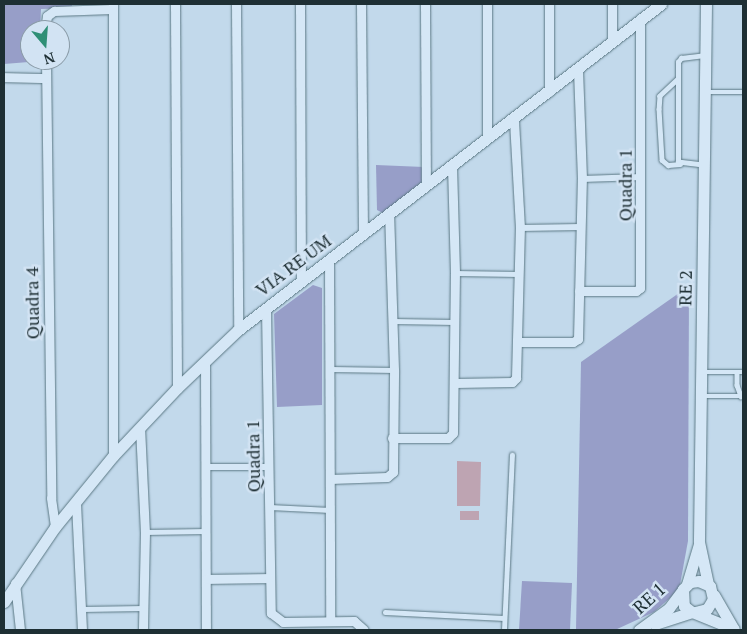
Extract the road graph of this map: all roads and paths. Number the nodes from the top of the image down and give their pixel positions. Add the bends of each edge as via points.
1 (175, 4) edge
2 (236, 4) edge
3 (300, 4) edge
4 (361, 4) edge
5 (425, 4) edge
6 (487, 4) edge
7 (549, 4) edge
8 (612, 4) edge
9 (706, 4) edge
10 (714, 4) edge
11 (658, 5) edge
12 (112, 7) edge
13 (640, 19) junction
14 (46, 20) edge
15 (704, 35) junction
16 (612, 42) junction
17 (704, 55) junction
18 (578, 69) junction
19 (46, 70) edge
20 (4, 77) edge
21 (46, 78) junction
22 (678, 79) junction
23 (549, 92) junction
24 (704, 92) junction
25 (743, 92) edge
26 (514, 118) junction
27 (487, 138) junction
28 (680, 164) junction
29 (452, 165) junction
30 (705, 165) junction
31 (642, 177) junction
32 (582, 179) junction
33 (426, 184) junction
34 (389, 214) junction
35 (580, 227) junction
36 (520, 228) junction
37 (363, 234) junction
38 (329, 259) junction
39 (455, 273) junction
40 (519, 274) junction
41 (301, 280) junction
42 (579, 291) junction
43 (266, 308) junction
44 (393, 321) junction
45 (454, 322) junction
46 (238, 330) junction
47 (518, 342) junction
48 (205, 361) junction
49 (331, 369) junction
50 (394, 370) junction
51 (701, 372) junction
52 (737, 372) junction
53 (743, 372) edge
54 (455, 383) junction
55 (177, 388) junction
56 (701, 396) junction
57 (742, 396) edge
58 (140, 428) junction
59 (392, 438) junction
60 (512, 455) dead end
61 (114, 456) junction
62 (207, 467) junction
63 (269, 467) junction
64 (330, 479) junction
65 (76, 502) junction
66 (270, 507) junction
67 (330, 510) junction
68 (55, 527) junction
69 (206, 531) junction
70 (145, 532) junction
71 (700, 542) junction
72 (268, 578) junction
73 (206, 579) junction
74 (15, 582) junction
75 (708, 584) junction
76 (685, 588) junction
77 (714, 595) junction
78 (4, 602) edge
79 (144, 608) junction
80 (82, 609) junction
81 (385, 612) dead end
82 (693, 612) junction
83 (504, 618) junction
84 (330, 620) junction
85 (20, 630) edge
86 (82, 630) edge
87 (143, 630) edge
88 (206, 630) edge
89 (364, 630) edge
90 (504, 630) edge
91 (639, 630) edge
92 (735, 630) edge

1 - 55 street
2 - 46 street
3 - 41 street
4 - 37 street
5 - 33 street
6 - 27 street
7 - 23 street
8 - 16 street
9 - 15 street, RE 2
10 - 15 street, RE 2
11 - 13 street, VIA RE UM
12 - 14 street via 54,11
12 - 61 street
13 - 16 street, VIA RE UM
13 - 31 street, Quadra 1
15 - 17 street, RE 2
16 - 18 street, VIA RE UM
17 - 22 lane via 679,60
17 - 24 street, RE 2
18 - 23 street, VIA RE UM
18 - 32 street
19 - 21 street, Quadra 4
20 - 21 street
21 - 68 street, Quadra 4 via 51,498
22 - 28 lane
22 - 28 lane via 660,96 659,109 662,160 668,165
23 - 26 street, VIA RE UM
24 - 25 lane
24 - 30 street, RE 2
26 - 27 street, VIA RE UM
26 - 36 street
27 - 29 street, VIA RE UM
28 - 30 lane
29 - 33 street, VIA RE UM
29 - 39 street
30 - 51 street, RE 2
31 - 32 street
31 - 42 street, Quadra 1 via 640,288 636,291
32 - 35 street
33 - 34 street, VIA RE UM
34 - 37 street, VIA RE UM
34 - 44 street
35 - 36 street
35 - 42 street
36 - 40 street
37 - 38 street, VIA RE UM
38 - 41 street, VIA RE UM
38 - 49 street
39 - 40 lane
39 - 45 street
40 - 47 street
41 - 43 street, VIA RE UM
42 - 47 street via 577,341
43 - 46 street, VIA RE UM
43 - 63 street, Quadra 1
44 - 45 lane
44 - 50 street
45 - 54 street
46 - 48 street, VIA RE UM
47 - 54 street via 514,382
48 - 55 street, VIA RE UM
48 - 62 street
49 - 50 lane
49 - 64 street
50 - 59 street
51 - 52 lane
51 - 56 street, RE 2
52 - 53 lane
52 - 57 lane via 737,385
54 - 59 street via 452,436
55 - 58 street, VIA RE UM
56 - 57 lane
56 - 71 street, RE 2
58 - 61 street, VIA RE UM
58 - 70 street
59 - 64 street via 390,476
60 - 83 lane
61 - 65 street, VIA RE UM
62 - 63 street
62 - 69 street
63 - 66 street, Quadra 1
64 - 67 street
65 - 68 street, VIA RE UM
65 - 80 street
66 - 67 lane
66 - 72 street, Quadra 1
67 - 84 street
68 - 74 street, VIA RE UM
69 - 70 lane
69 - 73 street
70 - 79 street
71 - 75 street, RE 2
71 - 76 street, RE 2
72 - 73 street
72 - 84 street, Quadra 1 via 269,605 277,620
73 - 88 street
74 - 78 street, VIA RE UM
74 - 85 street
75 - 76 street via 699,580
75 - 77 street
76 - 82 street via 683,604
76 - 91 street, RE 1 via 669,608
77 - 82 street via 710,607
77 - 92 street
79 - 80 lane
79 - 87 street
80 - 86 street
81 - 83 lane
82 - 91 street, RE 1
82 - 92 street
83 - 90 lane
84 - 89 street via 354,621

